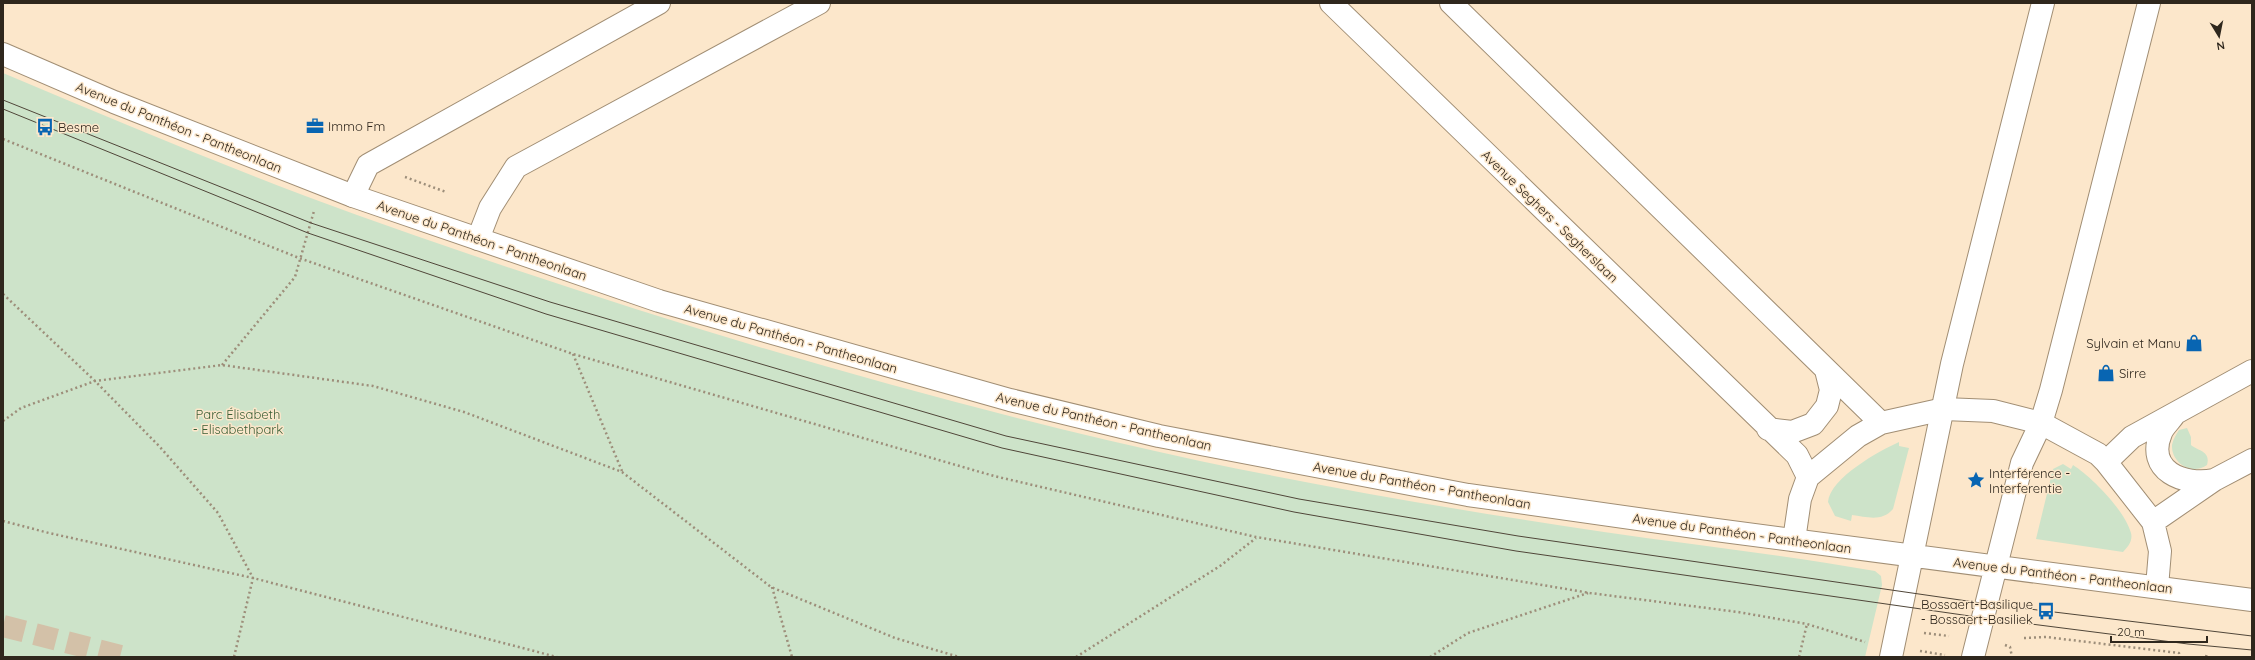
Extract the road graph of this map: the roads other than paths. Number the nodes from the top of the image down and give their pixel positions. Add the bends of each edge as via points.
1 (659, 3) edge
2 (819, 3) edge
3 (1331, 3) edge
4 (1452, 3) edge
5 (2043, 3) edge
6 (2149, 3) edge
7 (3, 54) edge
8 (353, 196) junction
9 (478, 239) junction
10 (1826, 370) junction
11 (2252, 371) edge
12 (1944, 409) junction
13 (2176, 413) junction
14 (1881, 423) junction
15 (2041, 423) junction
16 (1768, 429) junction
17 (2252, 460) edge
18 (2106, 462) junction
19 (1808, 477) junction
20 (2214, 480) junction
21 (2153, 522) junction
22 (1794, 540) junction
23 (1912, 555) junction
24 (1997, 566) junction
25 (2157, 587) junction
26 (2252, 600) edge
27 (1976, 649) edge
28 (1891, 657) edge

1 - 8 main road via 368,165
2 - 9 main road via 516,167 490,208
3 - 16 main road, Avenue Seghers - Segherslaan
4 - 10 main road
5 - 12 main road via 1954,357
6 - 15 main road
7 - 8 main road, Avenue du Panthéon - Pantheonlaan via 114,102
8 - 9 main road, Avenue du Panthéon - Pantheonlaan
9 - 22 main road, Avenue du Panthéon - Pantheonlaan via 659,301 1010,400 1159,436 1468,495
10 - 14 main road
10 - 16 main road via 1830,396 1827,406 1813,424 1792,432
11 - 13 main road
12 - 14 main road
12 - 15 main road via 1993,411
12 - 23 main road
13 - 18 main road via 2132,438
13 - 20 main road via 2161,431 2157,444 2158,457 2165,469 2175,478 2203,482
14 - 19 main road via 1858,436
15 - 18 main road via 2098,454
15 - 24 main road via 2022,463
16 - 19 main road, Avenue Seghers - Segherslaan via 1797,455
17 - 20 main road
18 - 21 main road
19 - 22 main road via 1800,499
20 - 21 main road
21 - 25 main road via 2160,551
22 - 23 main road, Avenue du Panthéon - Pantheonlaan
23 - 24 main road, Avenue du Panthéon - Pantheonlaan
23 - 28 main road
24 - 25 main road, Avenue du Panthéon - Pantheonlaan
24 - 27 main road
25 - 26 main road, Avenue du Panthéon - Pantheonlaan

